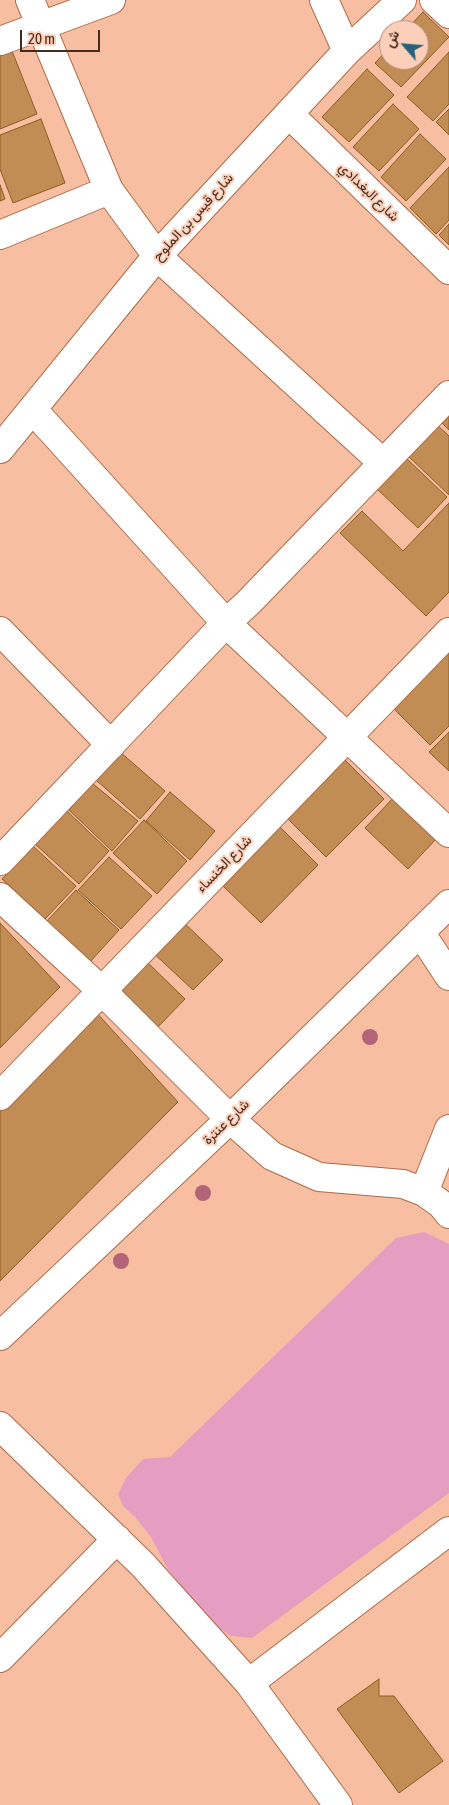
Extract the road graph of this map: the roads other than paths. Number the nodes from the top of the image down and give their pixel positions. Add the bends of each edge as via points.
1 (30, 0) edge
2 (111, 0) edge
3 (324, 0) edge
4 (402, 0) edge
5 (434, 0) edge
6 (449, 14) edge
7 (41, 26) junction
8 (0, 41) edge
9 (347, 51) junction
10 (289, 114) junction
11 (109, 190) junction
12 (0, 235) edge
13 (157, 256) junction
14 (449, 270) edge
15 (449, 395) edge
16 (32, 410) junction
17 (0, 449) edge
18 (383, 463) junction
19 (226, 623) junction
20 (0, 631) edge
21 (449, 632) edge
22 (348, 738) junction
23 (111, 745) junction
24 (449, 832) edge
25 (0, 861) edge
26 (0, 897) edge
27 (449, 904) edge
28 (420, 932) junction
29 (449, 976) edge
30 (101, 990) junction
31 (0, 1096) edge
32 (230, 1119) junction
33 (449, 1129) edge
34 (424, 1192) junction
35 (449, 1214) edge
36 (0, 1336) edge
37 (0, 1426) edge
38 (449, 1532) edge
39 (117, 1539) junction
40 (0, 1658) edge
41 (249, 1683) junction
42 (338, 1805) edge

1 - 7 street
2 - 7 street
3 - 9 street
4 - 9 street, شارع قيس بن الملوح
5 - 6 street
7 - 8 street
7 - 11 street
9 - 10 street, شارع قيس بن الملوح
10 - 13 street, شارع قيس بن الملوح
10 - 14 street, شارع البغدادي
11 - 12 street
11 - 13 street
13 - 16 street, شارع قيس بن الملوح
13 - 18 street
15 - 18 street
16 - 17 street, شارع قيس بن الملوح
16 - 19 street
18 - 19 street
19 - 22 street
19 - 23 street
20 - 23 street
21 - 22 street, شارع الخنساء
22 - 24 street
22 - 30 street, شارع الخنساء
23 - 25 street
26 - 30 street
27 - 28 street, شارع عنترة
28 - 29 street
28 - 32 street, شارع عنترة
30 - 31 street, شارع الخنساء
30 - 32 street
32 - 34 street via 272,1156 319,1176 403,1184
32 - 36 street, شارع عنترة
33 - 34 street
34 - 35 street
37 - 39 street
38 - 41 street
39 - 40 street
39 - 41 street
41 - 42 street

